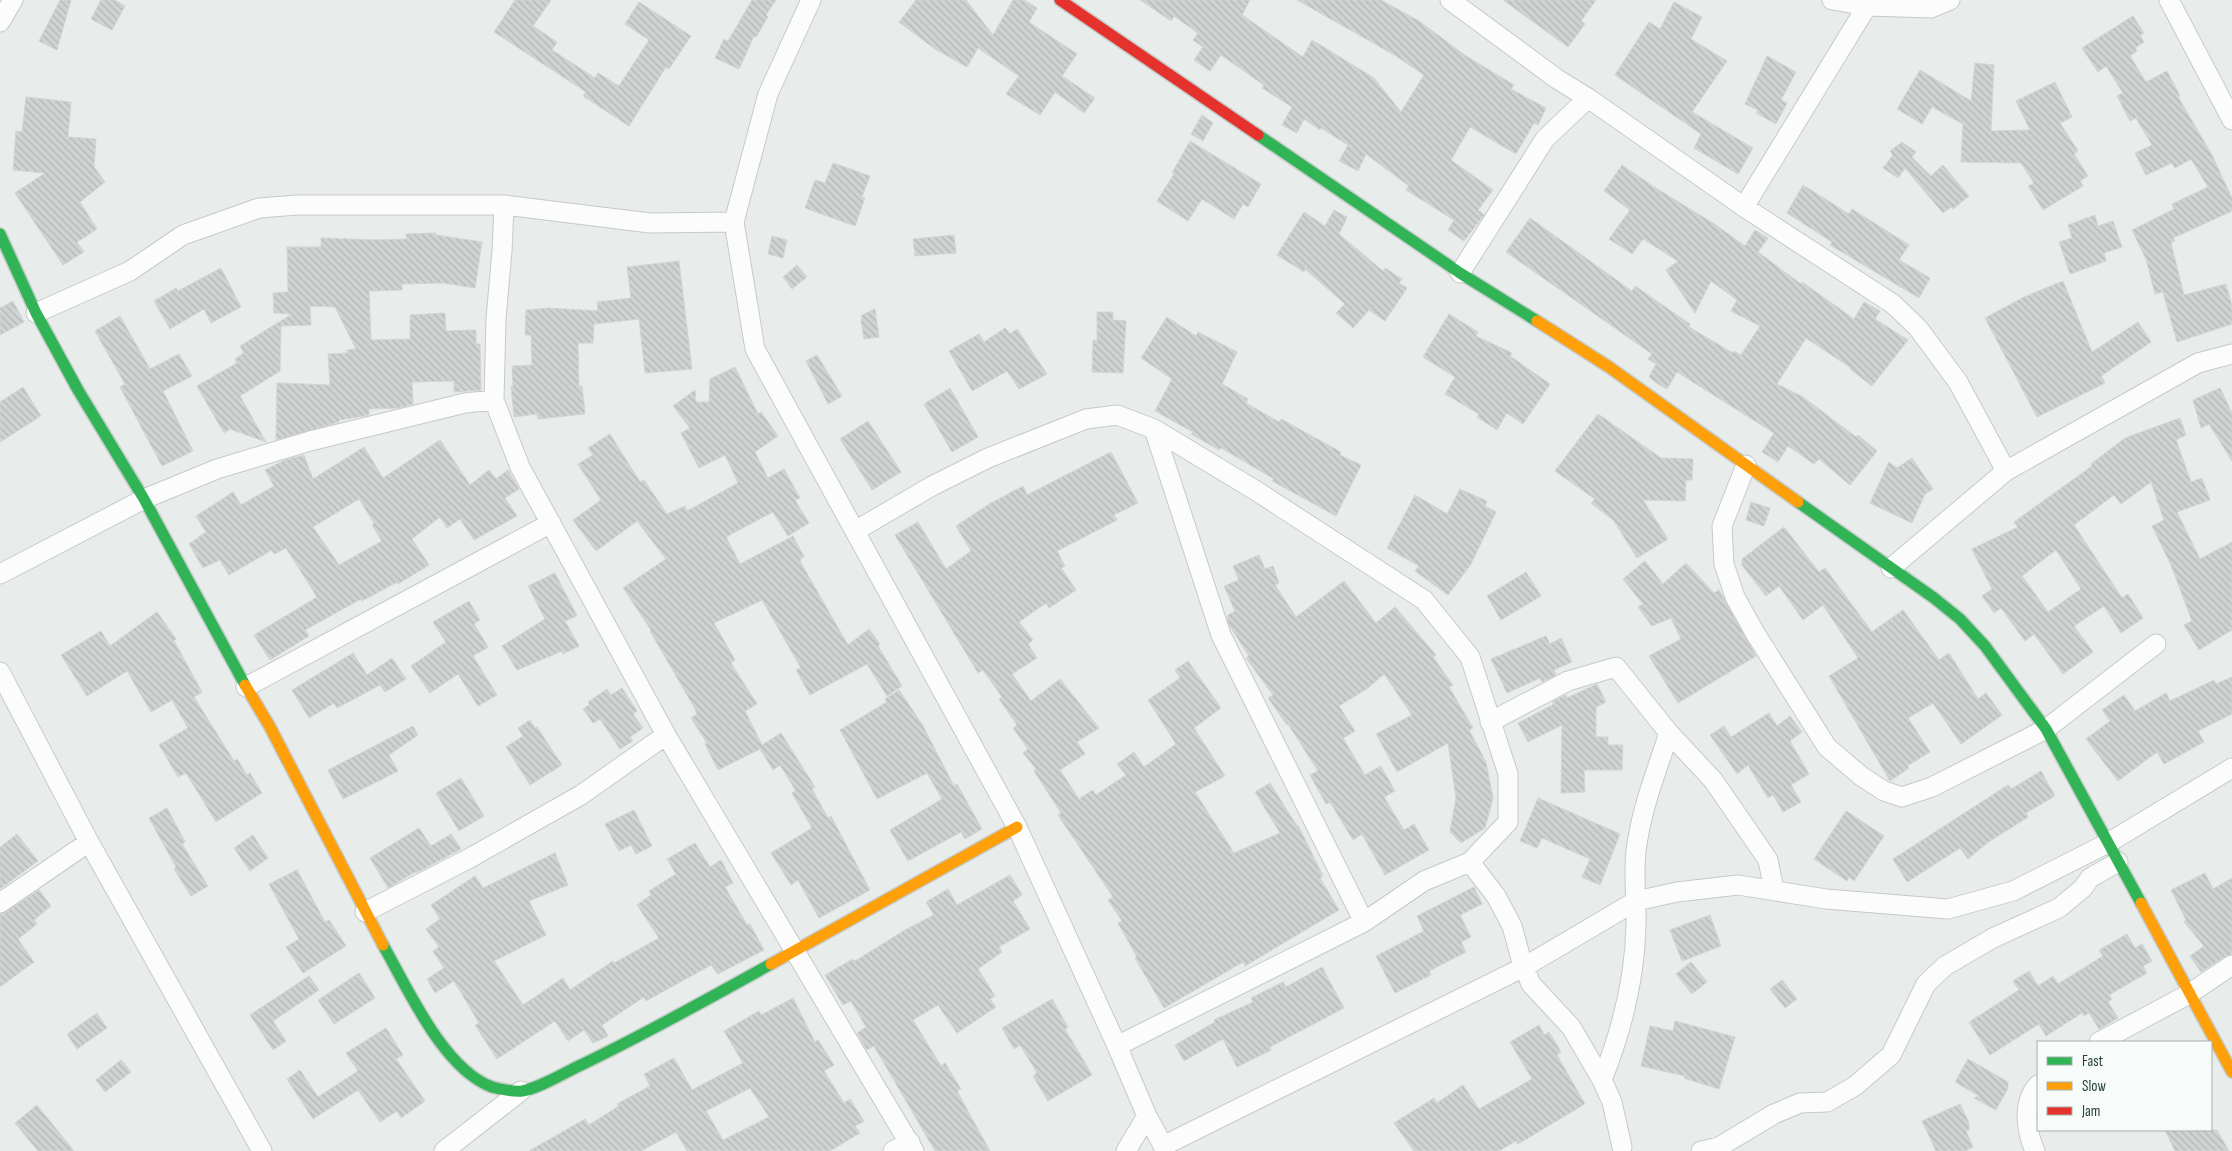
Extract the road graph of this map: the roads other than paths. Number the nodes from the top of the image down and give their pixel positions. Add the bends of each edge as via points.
1 (13, 0) edge
2 (811, 0) edge
3 (1450, 0) edge
4 (1832, 0) edge
5 (1950, 0) edge
6 (2169, 0) edge
7 (1068, 2) edge
8 (1867, 6) junction
9 (0, 22) edge
10 (1588, 98) junction
11 (2232, 120) edge
12 (504, 205) junction
13 (1744, 207) junction
14 (734, 222) junction
15 (0, 234) edge
16 (1460, 273) junction
17 (36, 313) junction
18 (2232, 354) edge
19 (494, 400) junction
20 (1154, 429) junction
21 (1746, 465) junction
22 (2006, 471) junction
23 (144, 499) junction
24 (551, 523) junction
25 (854, 530) junction
26 (1892, 568) junction
27 (0, 574) edge
28 (2156, 644) dead end
29 (0, 672) edge
30 (246, 688) junction
31 (1490, 722) junction
32 (2046, 730) junction
33 (1669, 733) junction
34 (666, 735) junction
35 (2232, 768) edge
36 (1017, 827) junction
37 (89, 842) junction
38 (2108, 843) junction
39 (1470, 862) junction
40 (2118, 862) junction
41 (1774, 890) junction
42 (1636, 902) junction
43 (0, 904) edge
44 (366, 912) junction
45 (1364, 922) junction
46 (794, 951) junction
47 (2232, 965) edge
48 (1524, 967) junction
49 (2189, 994) junction
50 (2101, 1041) edge
51 (1117, 1046) junction
52 (2232, 1072) edge
53 (1602, 1080) junction
54 (2037, 1086) edge
55 (521, 1091) junction
56 (1147, 1116) junction
57 (906, 1148) edge
58 (1165, 1149) edge
59 (1622, 1150) edge
60 (262, 1151) edge
61 (444, 1151) edge
62 (1126, 1151) edge
63 (1701, 1151) edge
64 (2035, 1151) edge

1 - 9 street
2 - 14 street via 768,94
3 - 10 street
4 - 8 street
5 - 8 street via 1932,8
6 - 11 street
7 - 16 street
8 - 13 street
10 - 13 street
10 - 16 street via 1545,139
12 - 14 street via 650,223
12 - 17 street via 298,205 259,208 183,235 130,271
12 - 19 street
13 - 22 street via 1892,304 1918,328 1958,382
14 - 25 street via 755,349
15 - 17 street
16 - 21 street via 1610,367
17 - 23 street
18 - 22 street via 2198,363
19 - 23 street via 465,403 310,441 216,470
19 - 24 street via 520,467
20 - 25 street via 1117,415 1086,419 988,458
20 - 31 street via 1424,600 1470,657
20 - 45 street via 1221,635
21 - 26 street
21 - 32 street via 1722,526 1724,564 1735,597 1755,633 1827,747 1861,776 1884,791 1902,797 1932,787
22 - 26 street
23 - 27 street
23 - 30 street
24 - 30 street
24 - 34 street
25 - 36 street
26 - 32 street via 1960,619 1985,646
28 - 32 street
29 - 37 street
30 - 44 street via 270,727
31 - 33 street via 1568,681 1616,666
31 - 39 street via 1508,774 1508,822
32 - 38 street
33 - 41 street via 1713,780 1768,860
33 - 42 street via 1637,839
34 - 44 street via 581,795
34 - 46 street
35 - 38 street
36 - 46 street
36 - 51 street
37 - 43 street
37 - 60 street
38 - 40 street
38 - 41 street via 2013,891 1948,910
39 - 45 street via 1424,881
39 - 48 street via 1496,896 1508,919
40 - 49 street
40 - 63 street via 2090,878 2059,908 1993,938 1945,966 1926,984 1891,1055 1855,1086 1827,1102 1800,1103 1774,1114 1719,1147
41 - 42 street via 1738,885 1677,892
42 - 48 street
42 - 53 street via 1633,968 1627,1006
44 - 55 street via 430,1030 450,1054 473,1076 492,1087
45 - 51 street
46 - 55 street via 630,1042
46 - 57 street
47 - 49 street
48 - 53 street via 1531,984 1571,1027
48 - 58 street
49 - 50 street
49 - 52 street
51 - 56 street
53 - 59 street via 1612,1102
54 - 64 street via 2031,1092 2027,1116 2029,1138
55 - 61 street
56 - 58 street
56 - 62 street

